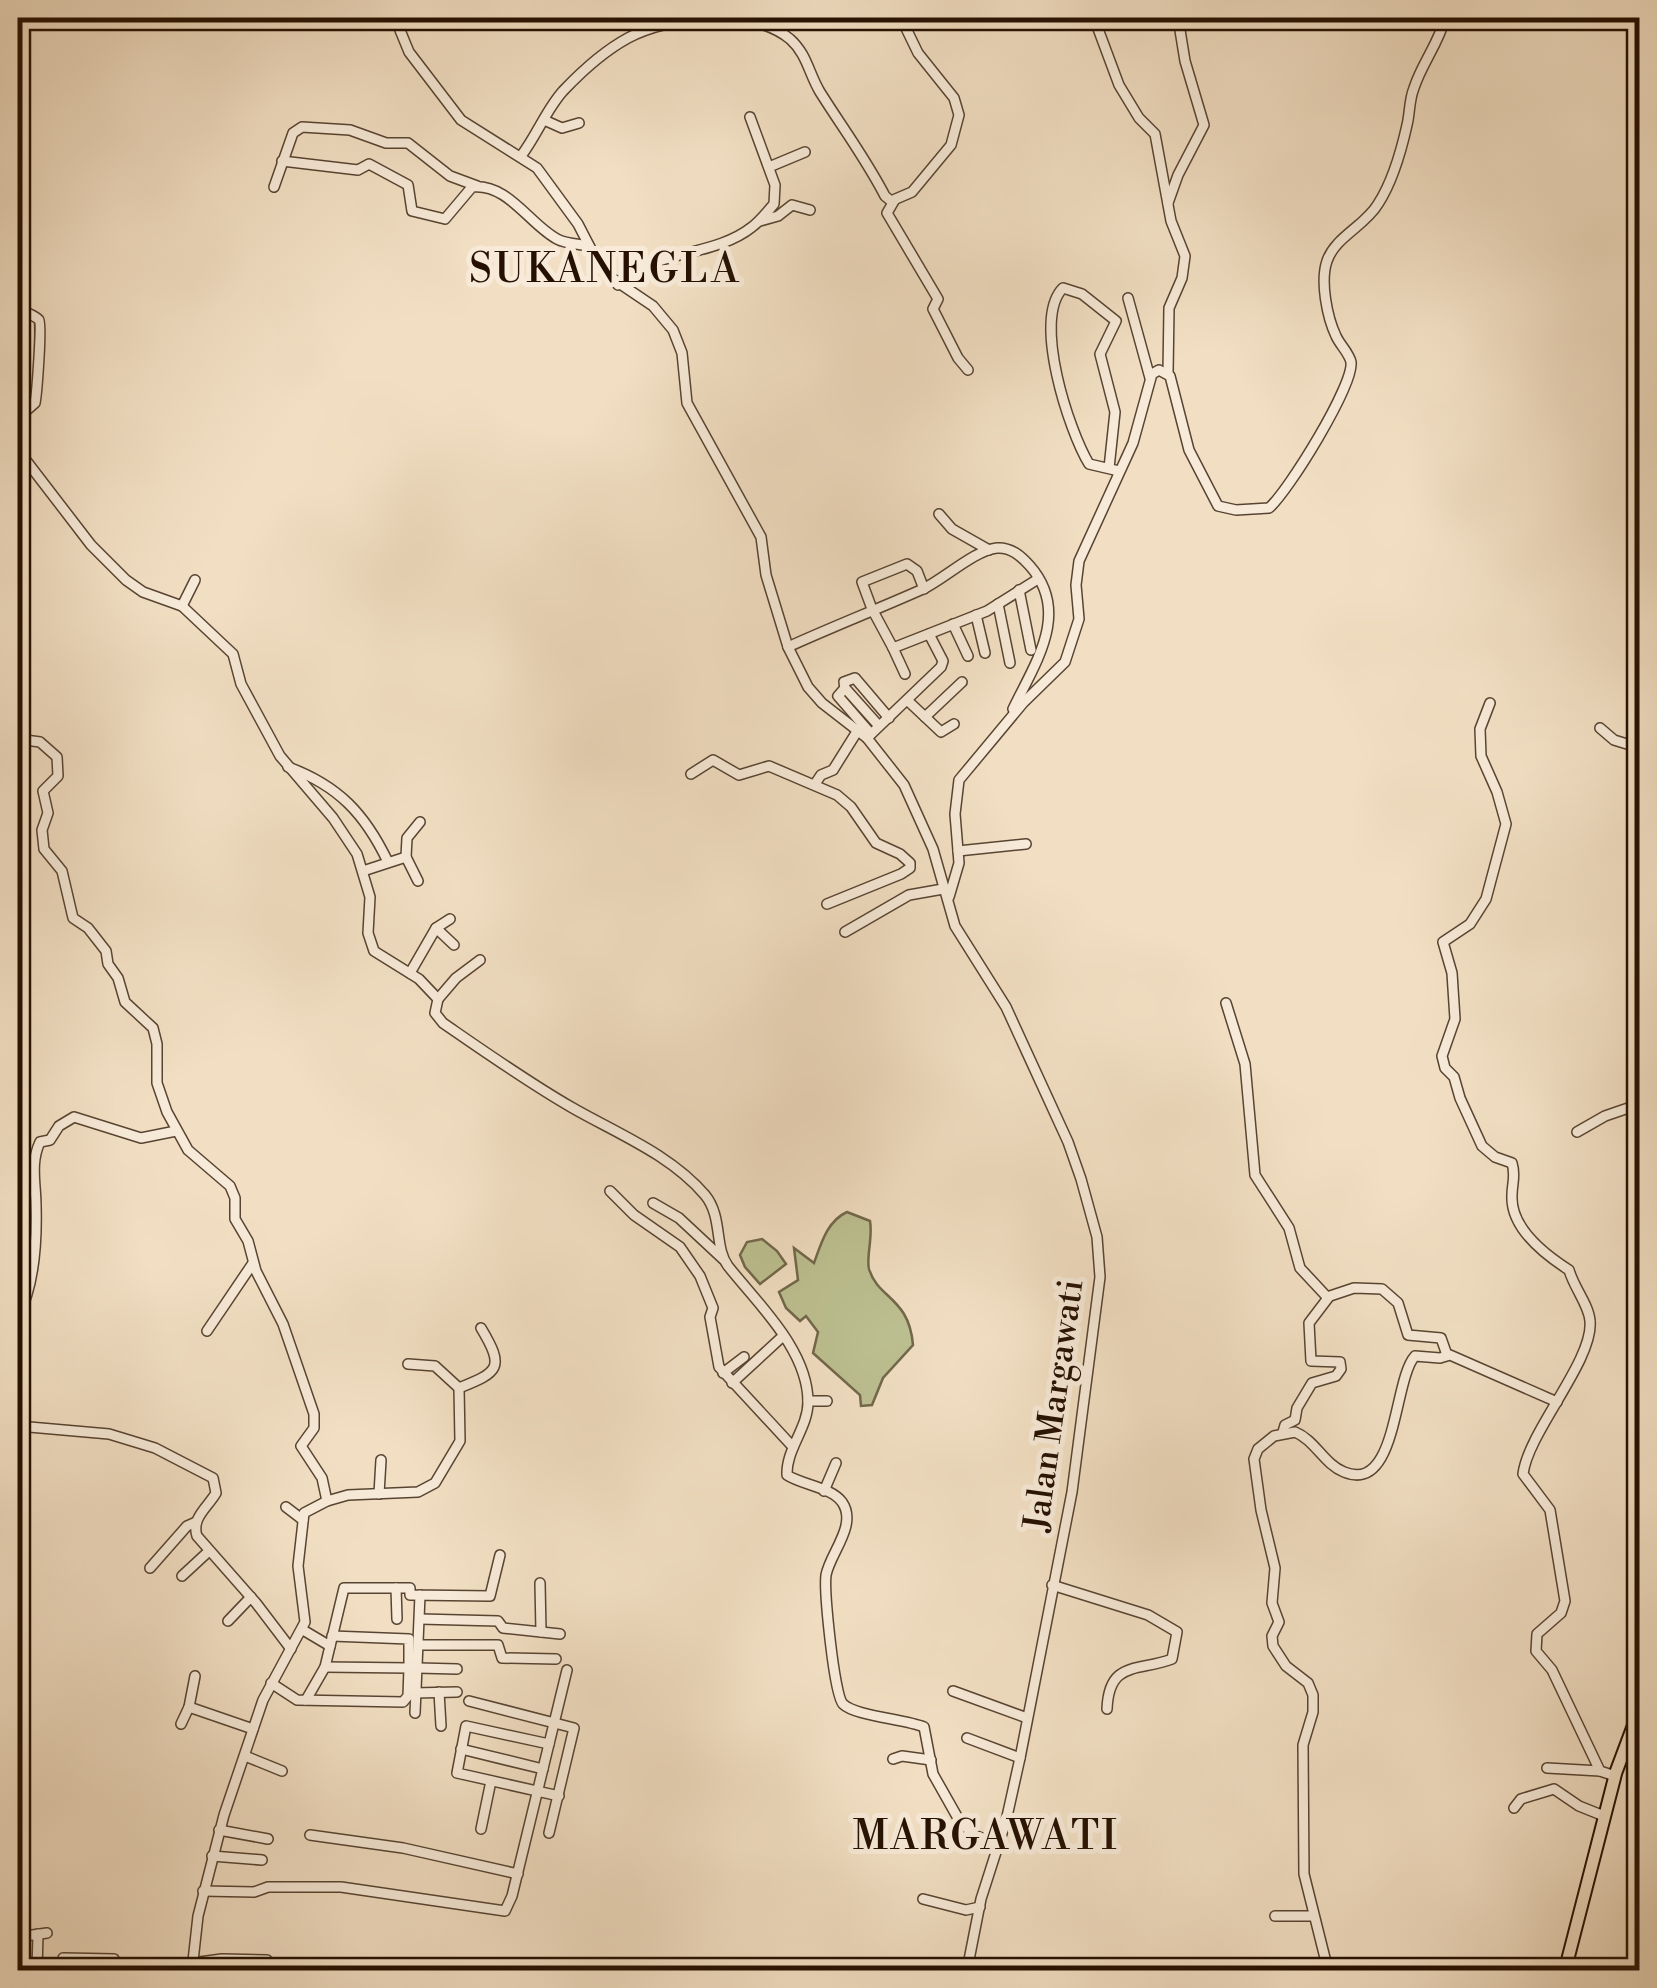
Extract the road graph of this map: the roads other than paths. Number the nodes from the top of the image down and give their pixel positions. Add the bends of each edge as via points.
1 (394, 18) edge
2 (901, 18) edge
3 (1094, 18) edge
4 (1178, 18) edge
5 (1445, 18) edge
6 (750, 117) dead end
7 (544, 120) junction
8 (579, 123) dead end
9 (805, 152) dead end
10 (522, 156) junction
11 (282, 162) junction
12 (769, 166) junction
13 (477, 186) junction
14 (274, 187) dead end
15 (894, 202) junction
16 (1167, 206) junction
17 (810, 210) dead end
18 (758, 222) junction
19 (588, 246) junction
20 (618, 285) junction
21 (1128, 298) dead end
22 (18, 308) edge
23 (968, 370) dead end
24 (1168, 373) junction
25 (1150, 378) junction
26 (18, 418) edge
27 (18, 450) edge
28 (1114, 470) junction
29 (939, 514) dead end
30 (989, 550) junction
31 (1038, 579) junction
32 (194, 580) dead end
33 (924, 588) junction
34 (1019, 590) junction
35 (998, 604) junction
36 (182, 606) junction
37 (872, 609) junction
38 (976, 616) junction
39 (953, 624) junction
40 (929, 634) junction
41 (788, 647) junction
42 (893, 648) junction
43 (1032, 650) dead end
44 (986, 654) dead end
45 (968, 656) dead end
46 (1010, 664) dead end
47 (905, 674) dead end
48 (962, 682) dead end
49 (907, 700) junction
50 (1490, 703) dead end
51 (925, 717) junction
52 (888, 718) junction
53 (1008, 720) junction
54 (954, 724) dead end
55 (1600, 728) dead end
56 (858, 730) junction
57 (873, 733) junction
58 (18, 738) edge
59 (1640, 748) edge
60 (287, 767) junction
61 (692, 774) dead end
62 (814, 784) junction
63 (420, 822) dead end
64 (1026, 844) dead end
65 (958, 850) junction
66 (406, 856) junction
67 (388, 862) junction
68 (363, 871) junction
69 (418, 881) dead end
70 (942, 888) junction
71 (827, 904) dead end
72 (948, 904) junction
73 (450, 919) dead end
74 (436, 928) junction
75 (844, 932) dead end
76 (454, 945) dead end
77 (480, 960) dead end
78 (410, 973) junction
79 (438, 999) junction
80 (1226, 1004) dead end
81 (1640, 1104) edge
82 (176, 1132) junction
83 (1578, 1132) dead end
84 (610, 1191) dead end
85 (652, 1203) dead end
86 (723, 1258) junction
87 (253, 1263) junction
88 (1327, 1296) junction
89 (18, 1317) edge
90 (481, 1328) dead end
91 (207, 1331) dead end
92 (783, 1336) junction
93 (1445, 1354) junction
94 (744, 1357) dead end
95 (1311, 1361) junction
96 (408, 1364) dead end
97 (723, 1373) junction
98 (732, 1382) junction
99 (1312, 1383) junction
100 (459, 1388) junction
101 (808, 1401) junction
102 (827, 1401) dead end
103 (1556, 1402) junction
104 (18, 1426) edge
105 (1279, 1434) junction
106 (793, 1448) junction
107 (381, 1460) dead end
108 (836, 1463) dead end
109 (824, 1492) junction
110 (379, 1494) junction
111 (326, 1501) junction
112 (286, 1508) dead end
113 (303, 1520) junction
114 (196, 1522) junction
115 (209, 1551) junction
116 (500, 1555) dead end
117 (150, 1568) dead end
118 (182, 1576) dead end
119 (540, 1583) dead end
120 (1052, 1585) junction
121 (396, 1588) junction
122 (420, 1595) junction
123 (251, 1597) junction
124 (397, 1619) dead end
125 (420, 1619) junction
126 (228, 1621) dead end
127 (302, 1630) junction
128 (541, 1632) junction
129 (560, 1634) dead end
130 (331, 1641) junction
131 (419, 1645) junction
132 (291, 1649) junction
133 (556, 1659) dead end
134 (325, 1667) junction
135 (413, 1668) junction
136 (457, 1669) dead end
137 (567, 1670) dead end
138 (195, 1676) dead end
139 (271, 1683) junction
140 (953, 1690) dead end
141 (438, 1692) junction
142 (456, 1692) dead end
143 (414, 1693) junction
144 (306, 1700) junction
145 (469, 1701) dead end
146 (189, 1707) junction
147 (1640, 1708) edge
148 (1107, 1709) dead end
149 (415, 1713) dead end
150 (1027, 1718) junction
151 (554, 1722) junction
152 (181, 1724) dead end
153 (441, 1726) dead end
154 (253, 1729) junction
155 (967, 1738) dead end
156 (549, 1744) junction
157 (461, 1748) junction
158 (245, 1756) junction
159 (1020, 1758) junction
160 (893, 1759) dead end
161 (931, 1760) junction
162 (1548, 1768) dead end
163 (543, 1769) junction
164 (282, 1771) dead end
165 (1600, 1771) junction
166 (1616, 1772) junction
167 (491, 1780) junction
168 (538, 1792) junction
169 (559, 1796) junction
170 (1514, 1808) dead end
171 (1604, 1816) junction
172 (481, 1828) dead end
173 (219, 1830) junction
174 (549, 1832) dead end
175 (310, 1835) dead end
176 (268, 1839) dead end
177 (998, 1844) junction
178 (212, 1856) junction
179 (262, 1860) dead end
180 (518, 1874) junction
181 (203, 1892) junction
182 (923, 1899) dead end
183 (980, 1907) junction
184 (1275, 1916) dead end
185 (1309, 1917) junction
186 (18, 1937) edge
187 (63, 1958) dead end
188 (93, 1958) junction
189 (114, 1958) dead end
190 (267, 1960) dead end
191 (192, 1967) edge
192 (37, 1970) edge
193 (92, 1970) edge
194 (967, 1970) edge
195 (1328, 1970) edge
196 (1565, 1970) edge

1 - 10 street via 410,52 460,120
2 - 15 street via 959,115 951,145 912,192
3 - 16 street via 1122,89 1138,118 1154,130
4 - 16 street via 1204,125
5 - 24 street via 1414,85 1388,185 1372,213 1327,260 1330,315 1351,368 1310,453 1272,506 1236,510 1214,503 1189,450
6 - 12 street
7 - 8 street via 562,128
7 - 10 street
7 - 15 street via 562,92 626,39 712,18 745,19 769,26 800,49 818,88
9 - 12 street
10 - 19 street via 549,182
11 - 13 street via 298,128 350,130 414,145 450,176
11 - 13 street via 358,170 369,164 408,185 412,211 445,219
11 - 14 street
12 - 18 street via 777,194
13 - 19 street via 502,195 558,240
15 - 23 street via 886,212 930,280 937,320
16 - 24 street via 1185,256 1169,308
17 - 18 street via 792,205
18 - 20 street via 716,244 631,272
19 - 20 street
20 - 41 street via 653,306 672,330 689,408 762,537
21 - 25 street
22 - 26 street via 42,327 35,403
24 - 25 street via 1156,371
25 - 28 street via 1133,444
27 - 36 street via 126,580
28 - 28 street via 1093,466 1080,447 1052,363 1054,304 1063,288 1082,294 1116,322 1100,354 1115,412
28 - 53 street via 1102,517 1079,561 1079,619 1064,662
29 - 30 street via 952,530
30 - 31 street via 1013,551
30 - 33 street
31 - 34 street
31 - 53 street via 1049,629
32 - 36 street
33 - 37 street
33 - 37 street via 906,564 867,578 862,584
34 - 35 street
34 - 43 street
35 - 38 street
35 - 46 street
36 - 60 street via 236,659 241,684
37 - 41 street
37 - 42 street
38 - 39 street
38 - 44 street
39 - 40 street
39 - 45 street
40 - 42 street
40 - 49 street via 943,664
41 - 56 street via 808,687
42 - 47 street
48 - 51 street
49 - 51 street
49 - 52 street
50 - 103 street via 1480,729 1481,756 1506,824 1486,899 1470,924 1444,942 1455,1019 1442,1056 1482,1146 1512,1163 1513,1215 1546,1256 1568,1270 1591,1322 1588,1342
51 - 54 street via 943,733
52 - 57 street
52 - 57 street via 855,678 844,682 838,696
53 - 65 street via 959,780
55 - 59 street
56 - 57 street
56 - 62 street via 833,770
57 - 70 street, Jalan Margawati via 921,817
58 - 82 street via 40,742 57,757 58,776 43,791 44,849 65,876 73,918 106,951 124,1002 154,1028 157,1082
60 - 67 street via 350,805 372,828
60 - 68 street via 333,818
61 - 62 street via 713,760 738,775 764,766
62 - 71 street via 846,802 875,842 910,867
63 - 66 street via 407,838
64 - 65 street
65 - 72 street
66 - 67 street
66 - 69 street
67 - 68 street
68 - 78 street via 370,944
70 - 72 street, Jalan Margawati
70 - 75 street via 909,895
72 - 120 street, Jalan Margawati via 961,941 1000,997 1040,1076 1068,1142 1100,1256 1072,1492
73 - 74 street
74 - 76 street
74 - 78 street
77 - 79 street
78 - 79 street
79 - 86 street via 434,1009 443,1022 512,1072 692,1181 714,1208
80 - 88 street via 1244,1061 1256,1176 1289,1228 1302,1271
81 - 83 street
82 - 87 street via 228,1183
82 - 89 street via 140,1138 74,1118 40,1142 34,1158 35,1246
84 - 97 street via 676,1242 696,1268 713,1309
85 - 86 street
86 - 92 street
87 - 91 street
87 - 111 street via 314,1414 302,1448 322,1478
88 - 93 street via 1382,1289 1398,1303 1408,1335 1441,1338
88 - 95 street via 1309,1323
90 - 100 street via 495,1368
92 - 98 street
92 - 101 street via 799,1361
93 - 103 street
93 - 105 street via 1411,1359 1391,1438 1368,1472 1342,1472 1302,1434
94 - 97 street
95 - 99 street
95 - 99 street via 1338,1360 1341,1367 1336,1376
96 - 100 street via 435,1366
97 - 98 street
98 - 106 street
99 - 105 street
100 - 110 street via 462,1436 442,1476 424,1491
101 - 102 street
101 - 106 street
103 - 165 street via 1524,1472 1550,1510 1564,1601 1535,1647
104 - 114 street via 109,1434 201,1470 217,1488
105 - 185 street via 1258,1450 1254,1462 1276,1568 1272,1604 1280,1622 1272,1642 1313,1695 1303,1741
106 - 109 street via 787,1475
107 - 110 street
108 - 109 street
109 - 161 street via 842,1503 847,1523 826,1579 837,1693 850,1708 924,1726
110 - 111 street
111 - 113 street
112 - 113 street
113 - 127 street
114 - 115 street via 196,1536
114 - 117 street
115 - 118 street
115 - 123 street
116 - 122 street via 490,1596
119 - 128 street
120 - 148 street via 1148,1615 1177,1632 1170,1661 1116,1676
120 - 150 street, Jalan Margawati
121 - 122 street
121 - 124 street
121 - 130 street via 344,1588
122 - 125 street
123 - 126 street
123 - 132 street
125 - 128 street via 498,1621 504,1628
125 - 131 street
127 - 130 street
127 - 132 street
128 - 129 street
130 - 134 street
130 - 135 street via 409,1638
131 - 133 street via 498,1645 502,1658
131 - 135 street
132 - 139 street
134 - 135 street
134 - 144 street
135 - 136 street
135 - 143 street
135 - 144 street via 404,1702
137 - 151 street
138 - 146 street
139 - 144 street via 294,1700
139 - 154 street
140 - 150 street
141 - 142 street
141 - 143 street
141 - 153 street
143 - 149 street
145 - 151 street
146 - 152 street
146 - 154 street
147 - 166 main road
150 - 159 street, Jalan Margawati
151 - 156 street
151 - 169 street via 575,1732
154 - 158 street
155 - 159 street
156 - 157 street via 466,1726
156 - 163 street
157 - 163 street
157 - 167 street via 458,1773
158 - 164 street
158 - 173 street
159 - 177 street, Jalan Margawati
160 - 161 street
161 - 177 street via 966,1829
162 - 165 street
163 - 168 street
165 - 166 street
166 - 171 main road
167 - 168 street
167 - 172 street
168 - 169 street
168 - 180 street
169 - 174 street
170 - 171 street via 1521,1799 1554,1789
171 - 196 main road
173 - 176 street
173 - 178 street
175 - 180 street
177 - 183 street, Jalan Margawati
178 - 179 street
178 - 181 street
180 - 181 street via 504,1911 341,1887
181 - 191 street
182 - 183 street
183 - 194 street, Jalan Margawati
184 - 185 street
185 - 195 street
186 - 192 street via 42,1934
187 - 188 street
188 - 189 street
188 - 193 street
190 - 191 street via 222,1959

